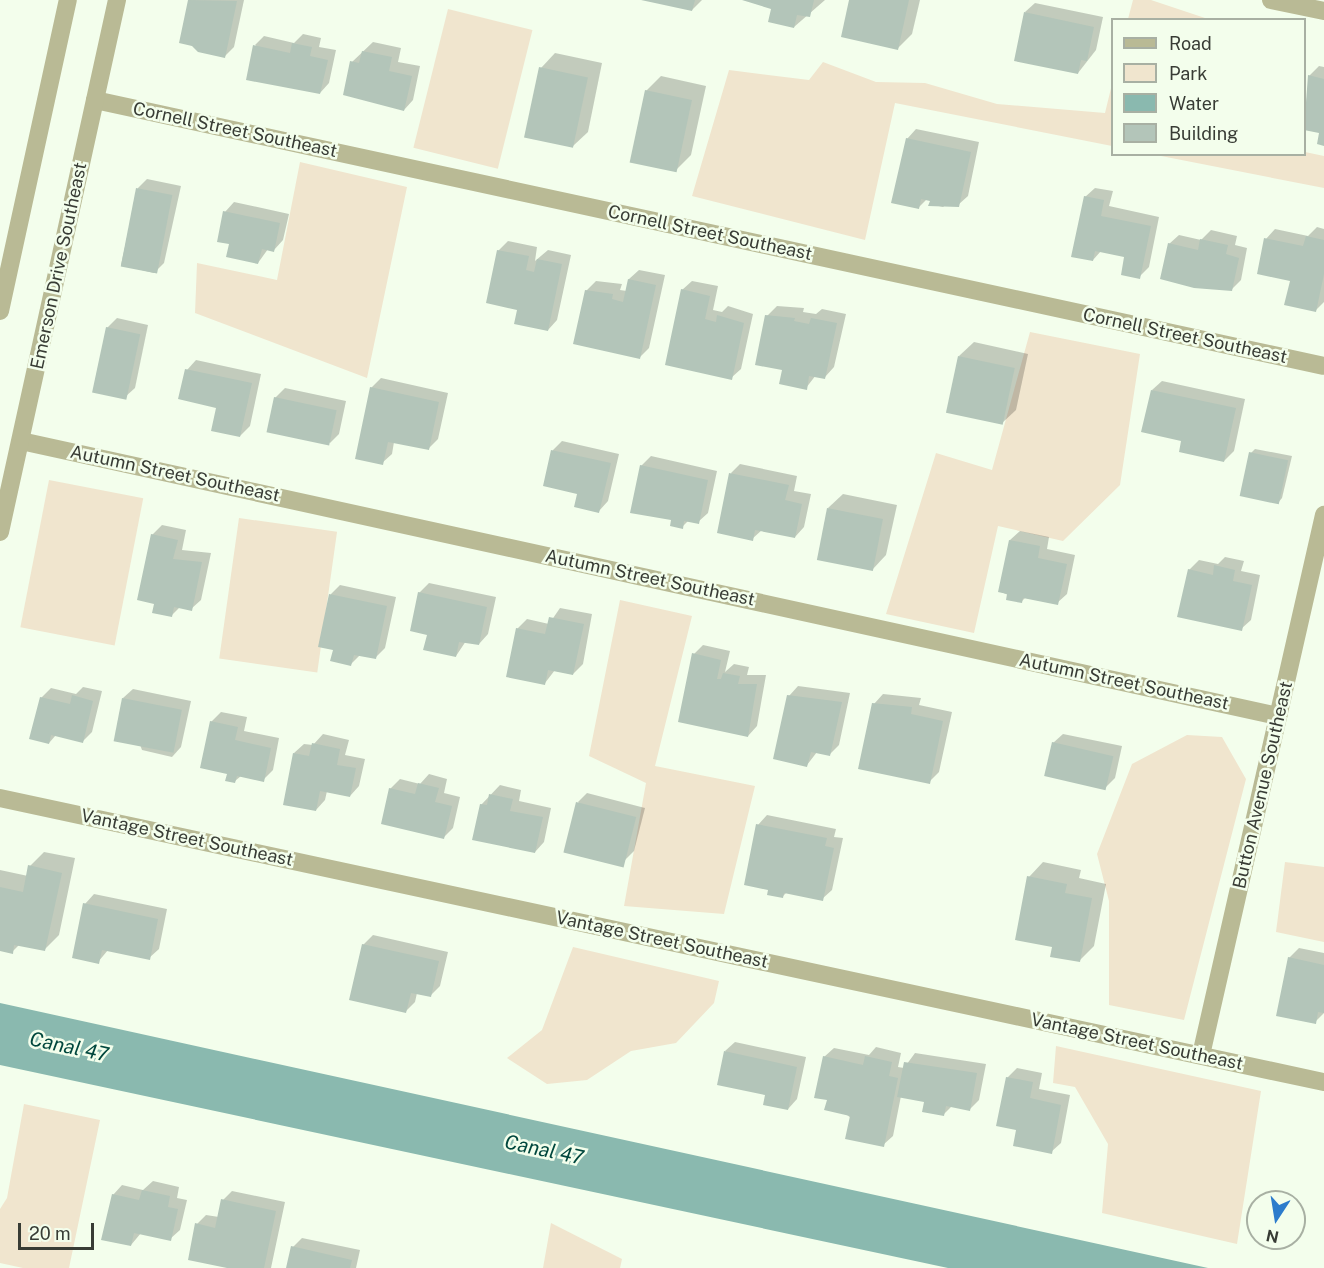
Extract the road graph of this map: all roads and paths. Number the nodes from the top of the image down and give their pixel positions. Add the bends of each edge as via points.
1 (68, 0) edge
2 (117, 0) edge
3 (1271, 0) edge
4 (1324, 11) edge
5 (95, 100) junction
6 (0, 311) edge
7 (1324, 366) edge
8 (21, 441) junction
9 (1324, 515) edge
10 (0, 532) edge
11 (1278, 716) junction
12 (0, 798) edge
13 (1201, 1055) junction
14 (1324, 1082) edge

1 - 6 street
2 - 5 street, Emerson Drive Southeast
3 - 4 street
5 - 7 street, Cornell Street Southeast
5 - 8 street, Emerson Drive Southeast
8 - 10 street, Emerson Drive Southeast
8 - 11 street, Autumn Street Southeast
9 - 11 street, Button Avenue Southeast
11 - 13 street, Button Avenue Southeast
12 - 13 street, Vantage Street Southeast
13 - 14 street, Vantage Street Southeast

